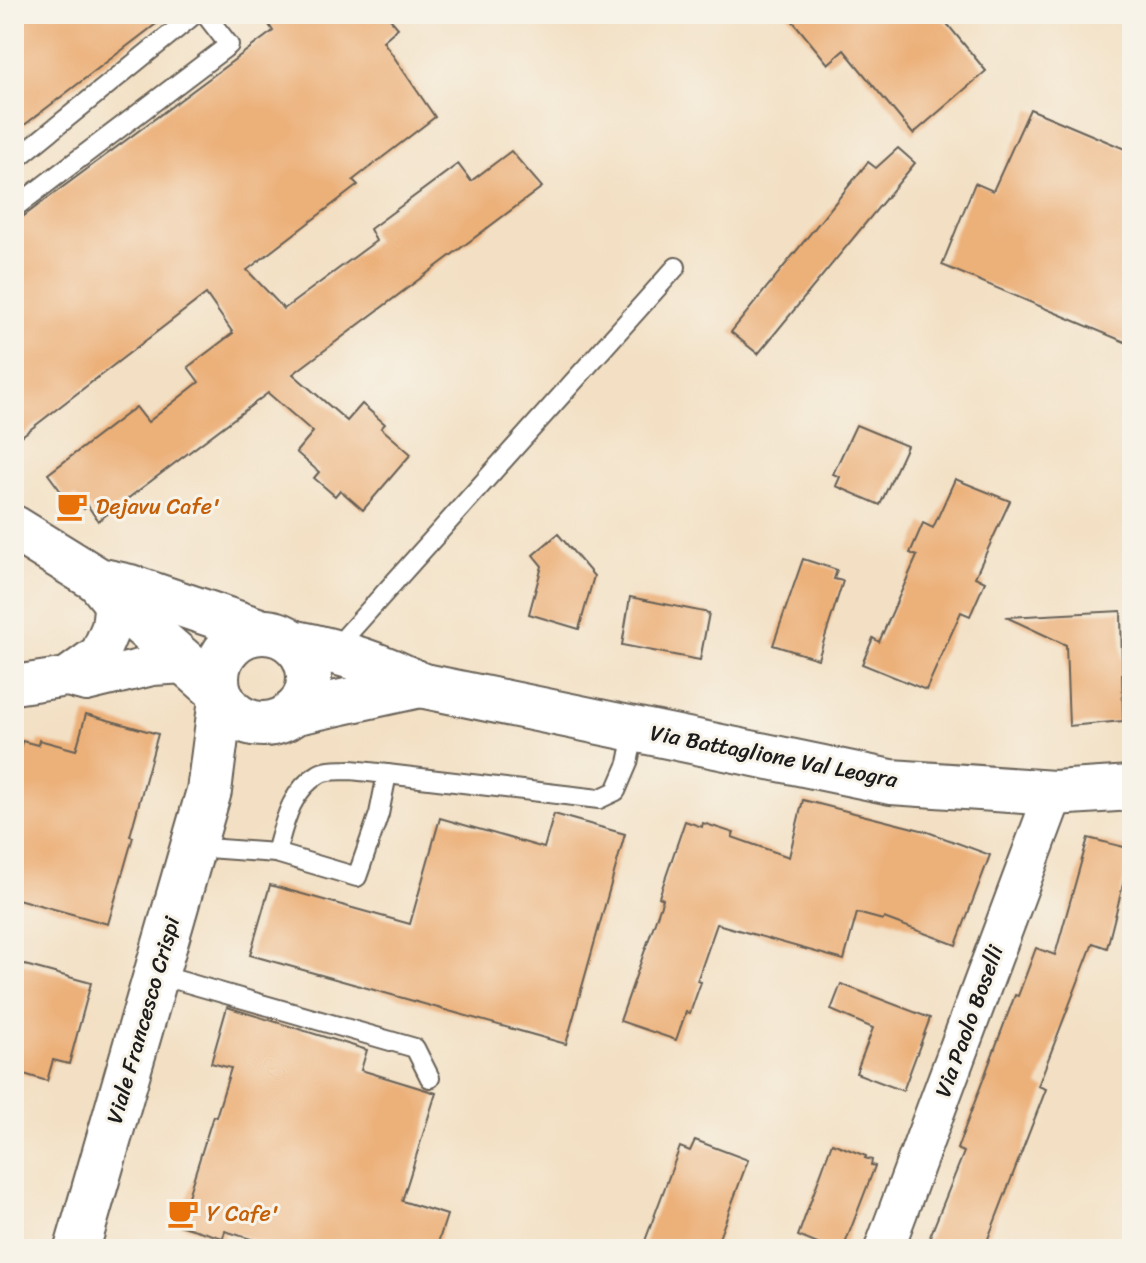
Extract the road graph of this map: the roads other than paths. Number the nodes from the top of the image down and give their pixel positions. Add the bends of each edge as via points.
1 (195, 14) edge
2 (205, 14) edge
3 (14, 161) edge
4 (14, 208) edge
5 (676, 267) dead end
6 (14, 528) edge
7 (106, 590) junction
8 (278, 637) junction
9 (343, 652) junction
10 (186, 664) junction
11 (67, 677) junction
12 (14, 685) edge
13 (420, 685) junction
14 (220, 696) junction
15 (286, 717) junction
16 (635, 728) junction
17 (387, 774) junction
18 (1132, 788) edge
19 (209, 791) junction
20 (1054, 793) junction
21 (193, 847) junction
22 (276, 853) junction
23 (156, 974) junction
24 (430, 1078) dead end
25 (84, 1247) edge
26 (884, 1249) edge

1 - 3 lane
2 - 4 lane via 229,45
5 - 9 lane via 347,635
6 - 7 street
7 - 8 street, Via Battaglione Val Leogra via 130,587
7 - 10 street
7 - 11 street via 111,627 100,653
8 - 9 street, Via Battaglione Val Leogra
8 - 14 street, Viale Francesco Crispi via 238,639 227,648 216,675
8 - 15 street, Viale Francesco Crispi via 302,653 309,681 305,695
9 - 13 street, Via Battaglione Val Leogra
10 - 11 street via 152,666 86,682
10 - 14 street
11 - 12 street
13 - 15 street, Via Battaglione Val Leogra
13 - 16 street, Via Battaglione Val Leogra
14 - 15 street via 245,721 259,724
14 - 19 street, Viale Francesco Crispi
15 - 19 street, Viale Francesco Crispi
16 - 17 lane via 616,791 599,799
16 - 20 street, Via Battaglione Val Leogra via 891,782
17 - 22 lane via 321,772 297,794
17 - 22 lane via 357,877
18 - 20 street, Via Battaglione Val Leogra
19 - 21 street, Viale Francesco Crispi
20 - 26 street, Via Paolo Boselli
21 - 22 lane
21 - 23 street, Viale Francesco Crispi
23 - 24 lane via 415,1048
23 - 25 street, Viale Francesco Crispi

